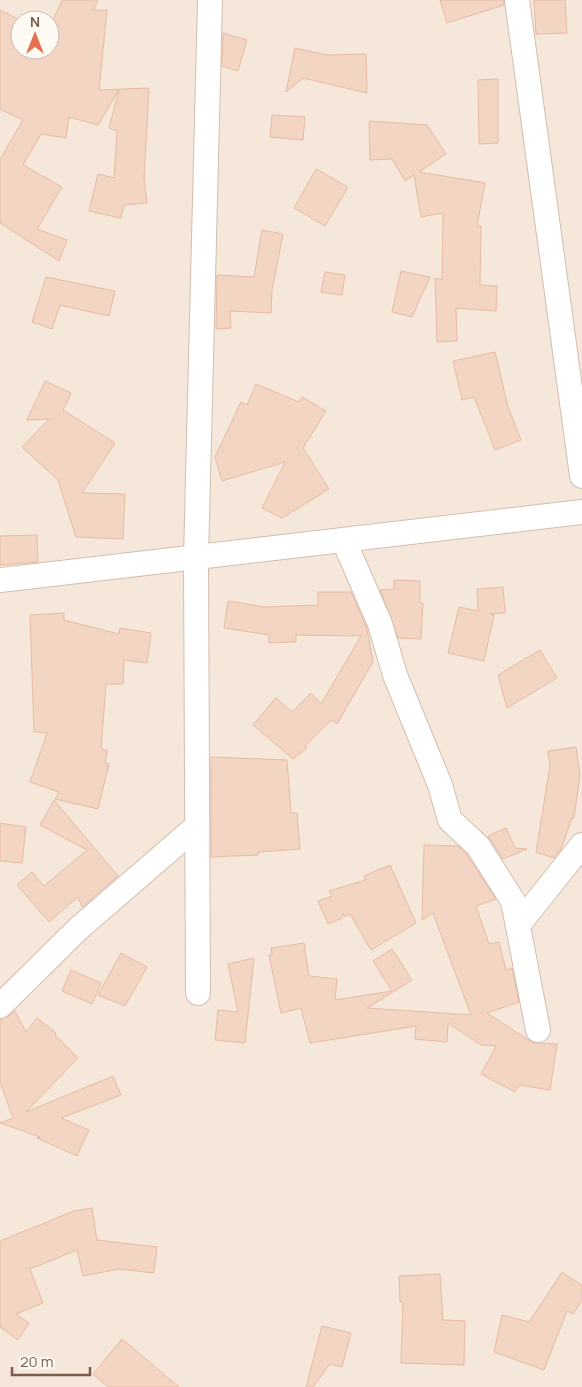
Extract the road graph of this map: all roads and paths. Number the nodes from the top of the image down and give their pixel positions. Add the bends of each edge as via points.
1 (210, 0) edge
2 (517, 0) edge
3 (582, 476) edge
4 (582, 512) edge
5 (344, 541) junction
6 (196, 558) junction
7 (0, 580) edge
8 (197, 826) junction
9 (582, 845) edge
10 (519, 924) junction
11 (198, 993) dead end
12 (0, 1006) edge
13 (538, 1030) dead end

1 - 6 street
2 - 3 street
4 - 5 street
5 - 6 street
5 - 10 street via 380,624 395,675 440,785 450,820 478,846 499,875 513,901
6 - 7 street
6 - 8 street
8 - 11 street
8 - 12 street via 78,929
9 - 10 street
10 - 13 street

